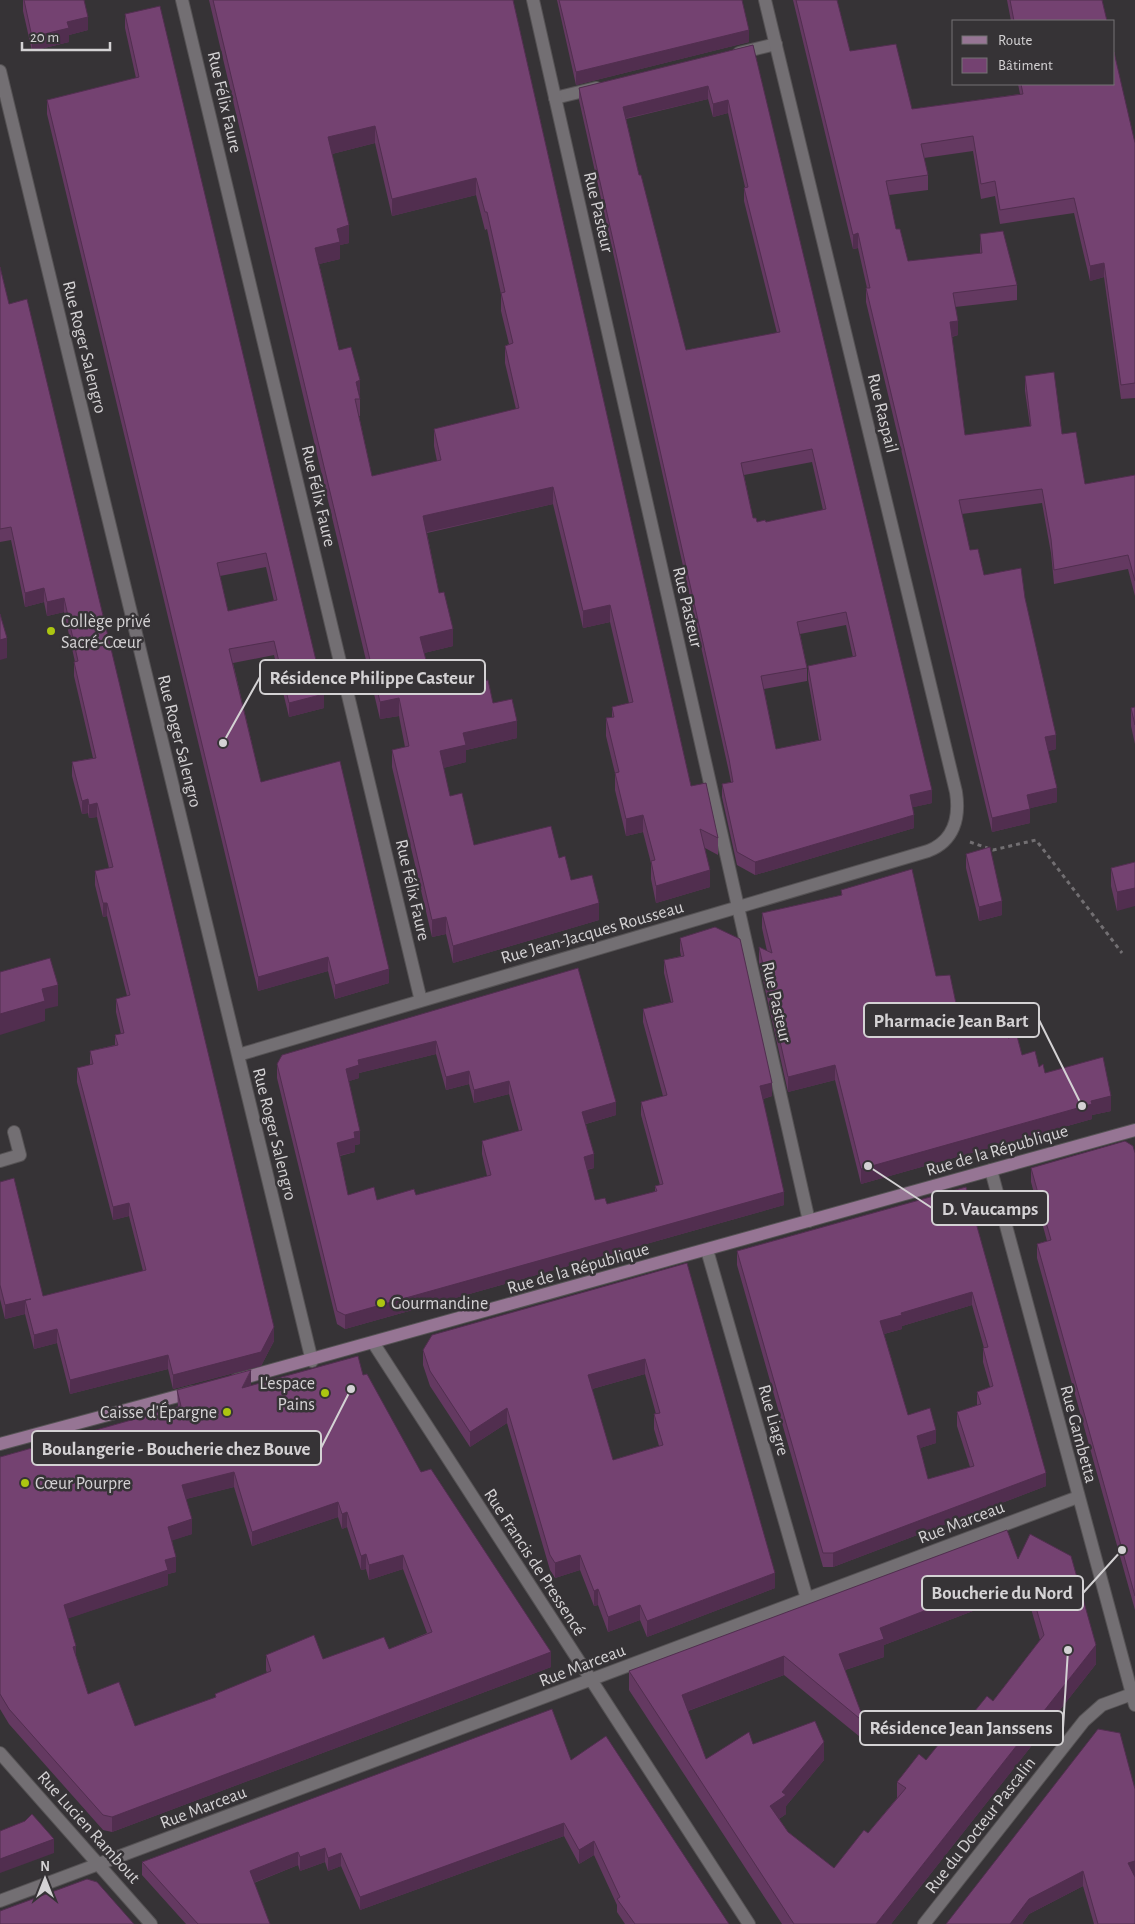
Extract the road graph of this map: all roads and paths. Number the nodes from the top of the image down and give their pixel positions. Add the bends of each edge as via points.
1 (182, 0) edge
2 (533, 0) edge
3 (765, 0) edge
4 (776, 44) junction
5 (729, 56) edge
6 (0, 71) edge
7 (607, 86) edge
8 (555, 98) junction
9 (951, 834) junction
10 (738, 908) junction
11 (1122, 953) dead end
12 (421, 1001) junction
13 (238, 1055) junction
14 (1135, 1130) edge
15 (14, 1132) dead end
16 (0, 1161) edge
17 (991, 1170) junction
18 (809, 1221) junction
19 (707, 1250) junction
20 (374, 1344) junction
21 (312, 1361) junction
22 (227, 1383) edge
23 (208, 1388) edge
24 (0, 1444) edge
25 (1078, 1497) junction
26 (807, 1599) junction
27 (590, 1680) junction
28 (1134, 1700) edge
29 (0, 1753) edge
30 (99, 1864) junction
31 (0, 1901) edge
32 (151, 1924) edge
33 (749, 1924) edge
34 (924, 1924) edge

1 - 12 street, Rue Félix Faure
2 - 8 street, Rue Pasteur
3 - 4 street, Rue Raspail
4 - 5 street
4 - 9 street, Rue Raspail via 956,792 958,806
6 - 13 street, Rue Roger Salengro
7 - 8 street
8 - 10 street, Rue Pasteur
9 - 10 street, Rue Jean-Jacques Rousseau via 928,851
9 - 11 path via 993,850 1036,840
10 - 12 street, Rue Jean-Jacques Rousseau
10 - 18 street, Rue Pasteur
12 - 13 street, Rue Jean-Jacques Rousseau
13 - 21 street, Rue Roger Salengro
14 - 17 street, Rue de la République
15 - 16 street via 20,1156
17 - 18 street, Rue de la République
17 - 25 street, Rue Gambetta
18 - 19 street, Rue de la République
19 - 20 street, Rue de la République
19 - 26 street, Rue Liagre
20 - 21 street, Rue de la République
20 - 27 street, Rue Francis de Pressencé
21 - 22 street, Rue de la République
23 - 24 street
25 - 26 street, Rue Marceau
25 - 28 street, Rue Gambetta
26 - 27 street, Rue Marceau
27 - 30 street, Rue Marceau
27 - 33 street, Rue Francis de Pressencé
28 - 34 street, Rue du Docteur Pascalin via 1102,1705 1084,1721
29 - 30 street, Rue Lucien Rambout
30 - 31 street, Rue Marceau
30 - 32 street, Rue Lucien Rambout

